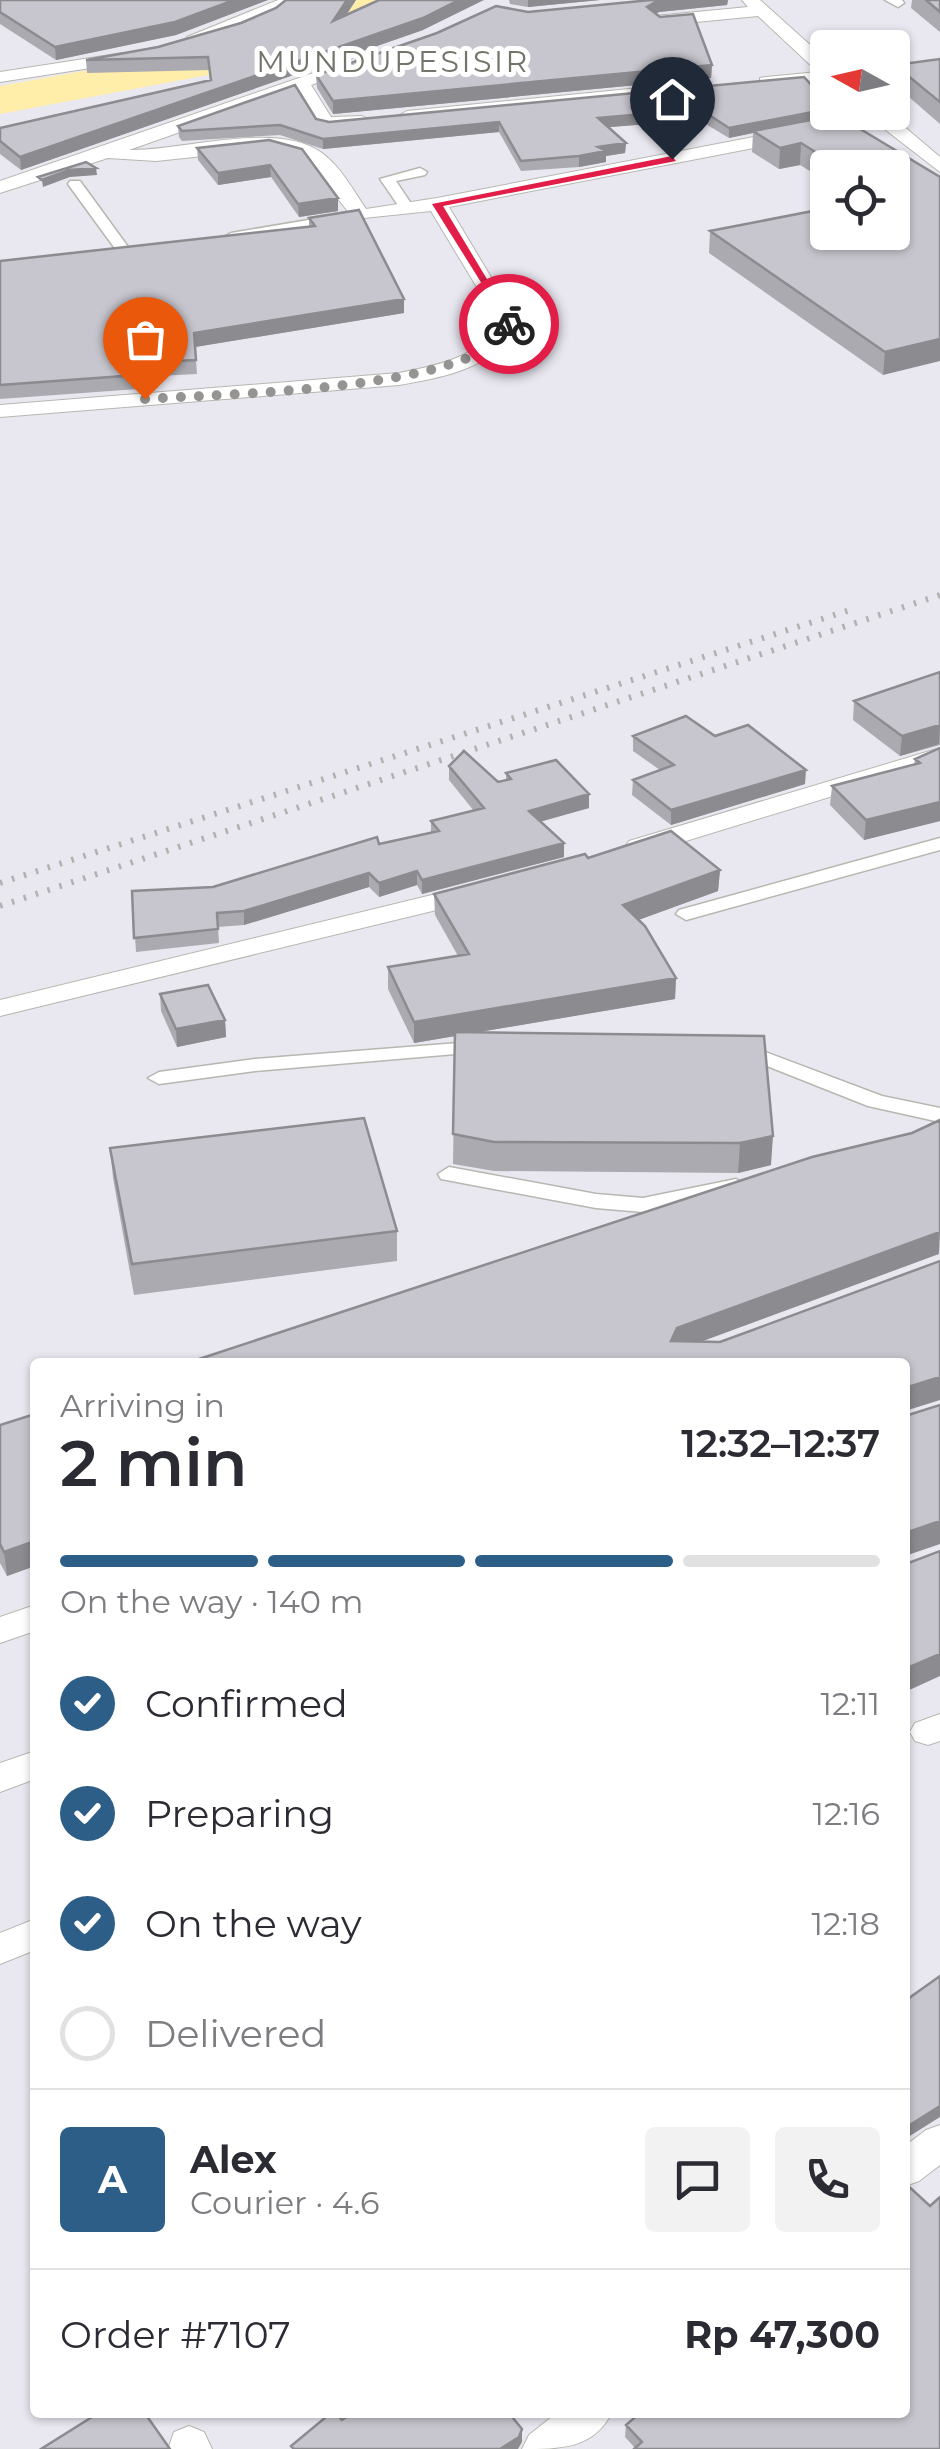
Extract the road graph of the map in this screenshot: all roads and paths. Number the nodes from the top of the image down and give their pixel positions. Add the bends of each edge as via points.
1 (291, 0) edge
2 (688, 0) edge
3 (644, 4) edge
4 (756, 6) edge
5 (632, 23) edge
6 (172, 45) edge
7 (139, 54) edge
8 (810, 57) edge
9 (370, 58) edge
10 (810, 76) edge
11 (0, 77) edge
12 (752, 83) edge
13 (302, 85) junction
14 (696, 88) edge
15 (810, 129) edge
16 (896, 130) edge
17 (107, 152) junction
18 (940, 166) edge
19 (420, 172) dead end
20 (74, 184) edge
21 (0, 187) edge
22 (437, 204) junction
23 (407, 208) junction
24 (361, 215) junction
25 (210, 240) edge
26 (142, 249) edge
27 (124, 251) junction
28 (106, 253) edge
29 (0, 411) edge
30 (940, 755) edge
31 (940, 844) edge
32 (610, 855) edge
33 (498, 888) edge
34 (686, 914) dead end
35 (0, 1008) edge
36 (716, 1044) edge
37 (504, 1046) edge
38 (159, 1078) dead end
39 (940, 1115) edge
40 (448, 1174) dead end
41 (753, 1183) edge
42 (30, 1619) edge
43 (0, 1632) edge
44 (30, 1766) edge
45 (0, 1778) edge
46 (30, 1936) edge
47 (0, 1949) edge
48 (940, 2142) edge
49 (910, 2165) edge
50 (583, 2418) edge
51 (544, 2449) edge

1 - 6 street
2 - 3 street
4 - 5 street
4 - 8 street
7 - 11 street
9 - 13 street
10 - 12 street
13 - 14 street via 325,123
13 - 17 street
15 - 22 street
16 - 18 street
17 - 21 street
17 - 24 street via 292,147 314,156
19 - 23 lane via 387,177
20 - 27 lane
22 - 23 street
22 - 29 street via 509,324 497,340 458,363 399,379
23 - 24 street
24 - 25 lane
26 - 27 lane
27 - 28 lane
30 - 32 street
31 - 34 lane
33 - 35 street
36 - 39 lane via 746,1048 876,1101
37 - 38 lane
40 - 41 lane via 596,1202 643,1204
42 - 43 street
44 - 45 street
46 - 47 street
48 - 49 street
50 - 51 street

